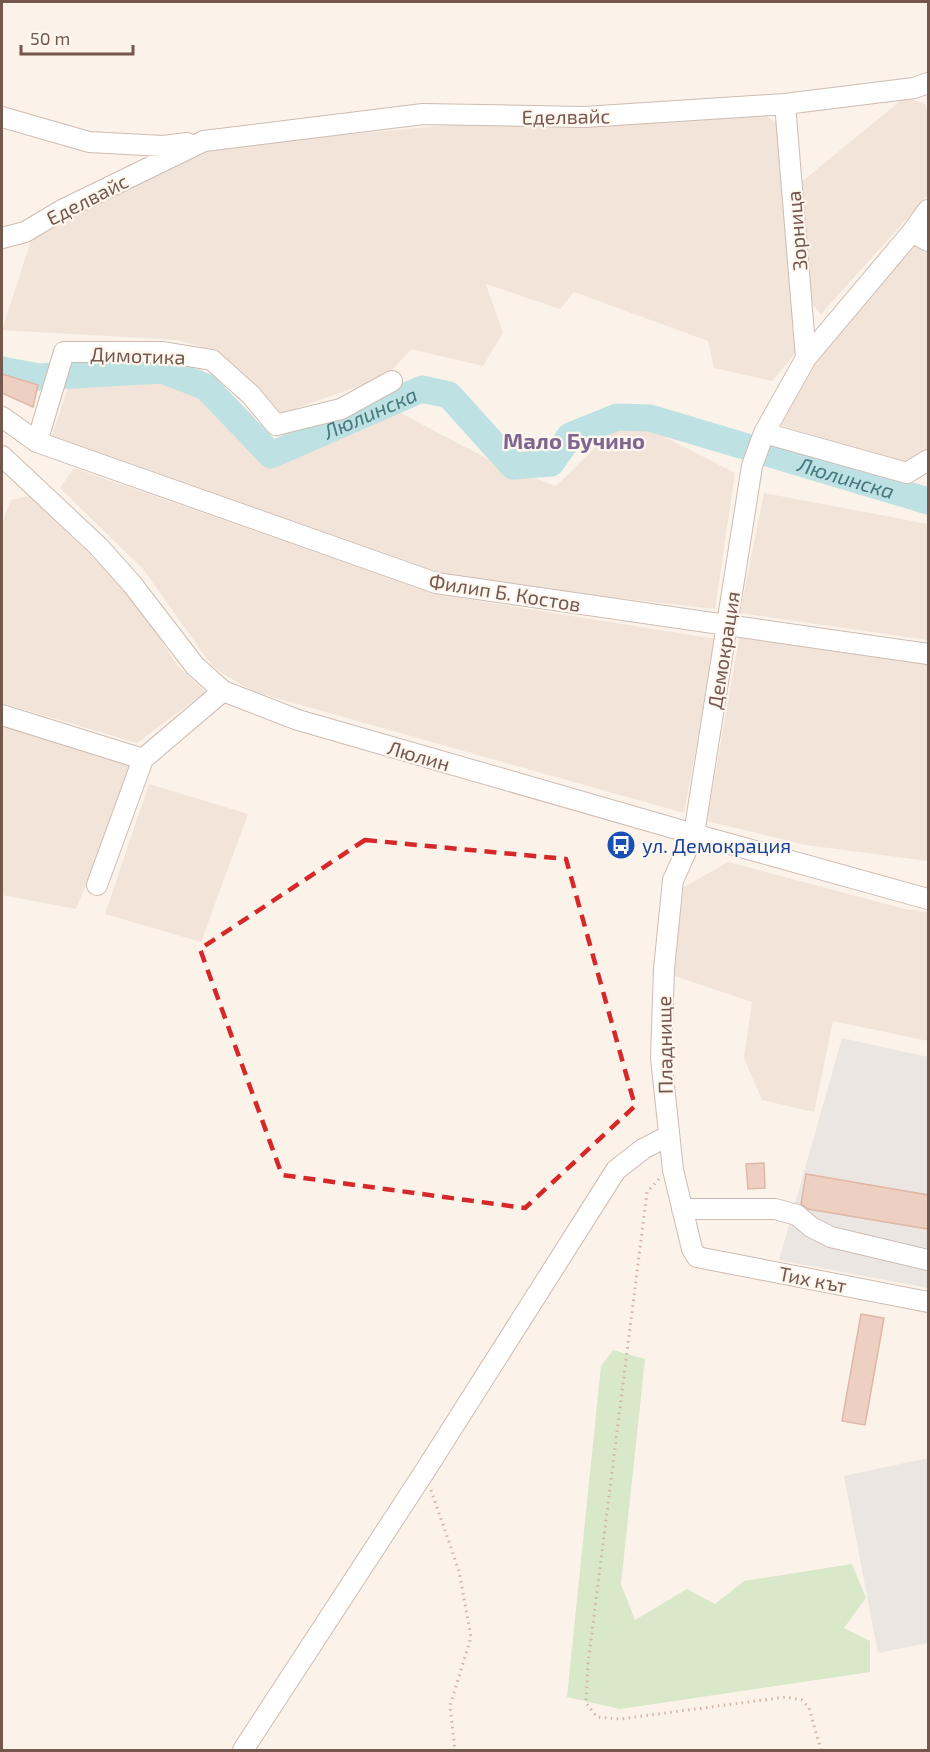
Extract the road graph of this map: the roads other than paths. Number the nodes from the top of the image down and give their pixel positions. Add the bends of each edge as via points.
1 (921, 85) edge
2 (928, 101) edge
3 (785, 104) junction
4 (2, 117) edge
5 (204, 141) junction
6 (928, 210) edge
7 (920, 237) edge
8 (2, 238) edge
9 (806, 358) junction
10 (392, 381) dead end
11 (2, 417) edge
12 (764, 433) junction
13 (38, 442) junction
14 (2, 456) edge
15 (928, 460) edge
16 (727, 626) junction
17 (928, 654) edge
18 (223, 692) junction
19 (2, 714) edge
20 (143, 759) junction
21 (694, 834) junction
22 (97, 885) dead end
23 (928, 899) edge
24 (668, 1136) junction
25 (682, 1209) junction
26 (697, 1257) joint
27 (928, 1260) edge
28 (928, 1302) edge
29 (243, 1750) edge

1 - 2 street
1 - 3 street, Еделвайс
3 - 5 street, Еделвайс via 584,117 423,114
3 - 9 street, Зорница
4 - 5 street, Еделвайс via 89,142 163,146
5 - 8 street, Еделвайс via 24,232
6 - 7 street, Демокрация
7 - 9 street, Демокрация
9 - 12 street, Демокрация
10 - 13 street, Димотика via 341,409 276,425 251,395 212,360 163,352 64,352
11 - 13 street, Филип Б. Костов
12 - 15 street via 907,473
12 - 16 street, Демокрация via 752,466
13 - 16 street, Филип Б. Костов via 436,583
14 - 18 street, Люлин via 99,547 195,666
16 - 17 street, Филип Б. Костов
16 - 21 street, Демокрация
18 - 20 street
18 - 21 street, Люлин via 298,720
19 - 20 street
20 - 22 street
21 - 23 street, Люлин
21 - 24 street, Пладнище via 673,880 664,969 661,1058
24 - 25 street, Пладнище
24 - 29 street via 616,1170
25 - 26 street, Пладнище
25 - 27 street via 775,1209 797,1215 831,1237
26 - 28 street, Тих кът

